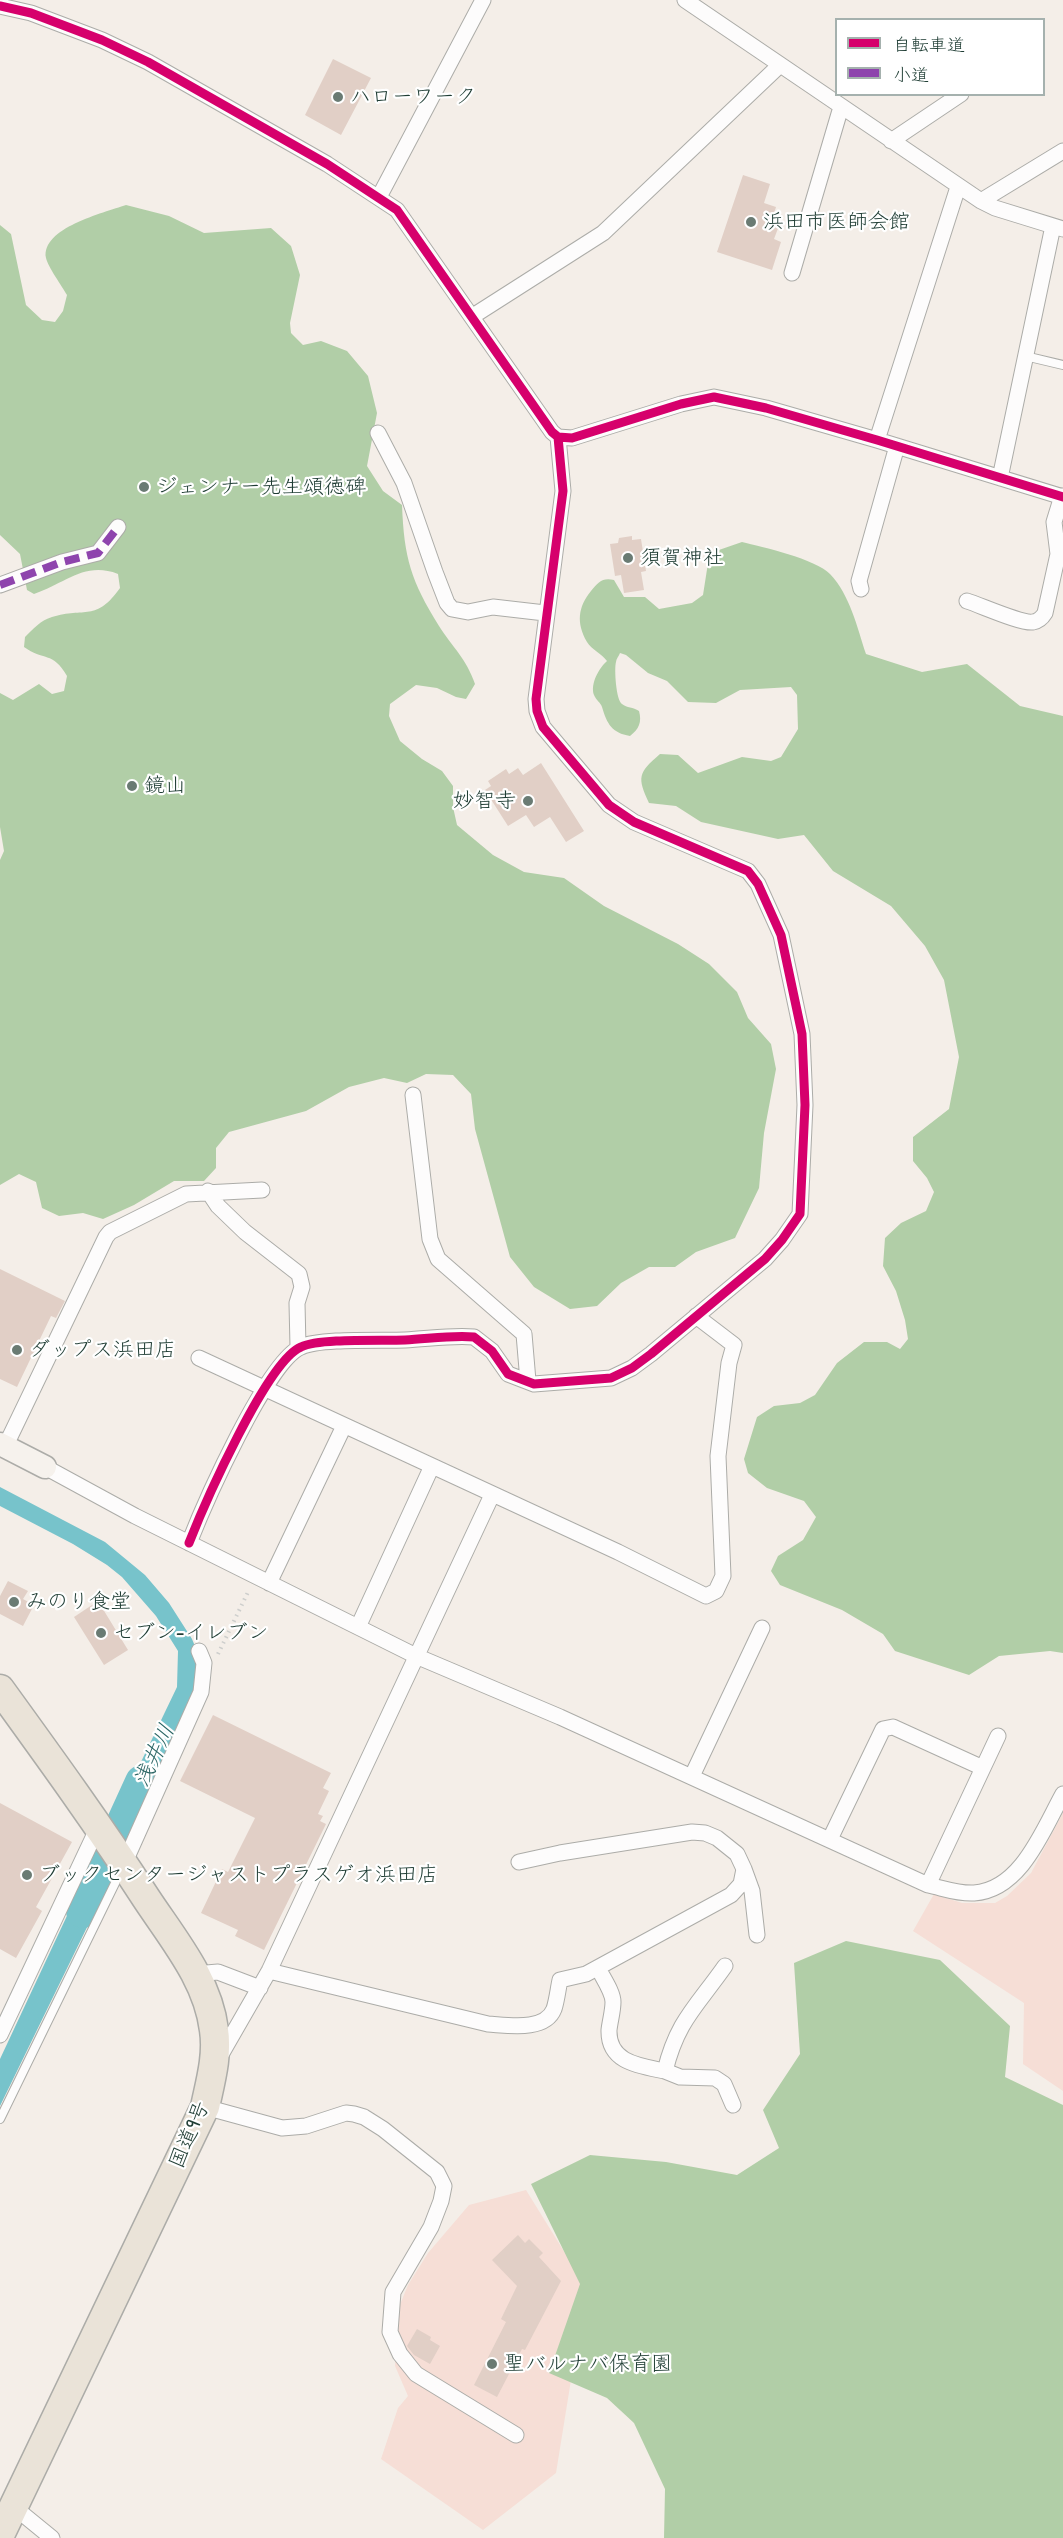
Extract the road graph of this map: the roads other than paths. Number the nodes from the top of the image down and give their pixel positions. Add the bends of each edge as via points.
1 (483, 0) edge
2 (685, 0) edge
3 (0, 6) edge
4 (780, 65) junction
5 (958, 96) edge
6 (841, 107) junction
7 (891, 141) junction
8 (1063, 151) edge
9 (958, 186) junction
10 (379, 197) junction
11 (981, 201) junction
12 (1058, 227) edge
13 (792, 273) dead end
14 (473, 316) junction
15 (1025, 356) junction
16 (1063, 365) edge
17 (378, 433) dead end
18 (558, 437) junction
19 (877, 440) junction
20 (897, 446) junction
21 (1000, 478) junction
22 (1062, 497) edge
23 (118, 527) dead end
24 (0, 585) edge
25 (861, 589) dead end
26 (967, 601) dead end
27 (545, 613) junction
28 (413, 1095) dead end
29 (262, 1190) dead end
30 (208, 1191) junction
31 (696, 1316) junction
32 (298, 1347) junction
33 (199, 1358) dead end
34 (528, 1381) junction
35 (263, 1389) junction
36 (344, 1426) junction
37 (3, 1445) edge
38 (432, 1466) junction
39 (45, 1467) joint
40 (492, 1495) junction
41 (189, 1543) junction
42 (263, 1580) junction
43 (358, 1627) junction
44 (762, 1628) dead end
45 (200, 1651) dead end
46 (416, 1656) junction
47 (0, 1689) edge
48 (998, 1736) dead end
49 (983, 1768) junction
50 (692, 1776) junction
51 (1063, 1794) edge
52 (830, 1839) junction
53 (112, 1846) junction
54 (519, 1862) dead end
55 (744, 1869) junction
56 (928, 1885) junction
57 (757, 1935) dead end
58 (725, 1966) dead end
59 (598, 1968) junction
60 (269, 1971) junction
61 (195, 1974) junction
62 (260, 1988) junction
63 (0, 2035) edge
64 (213, 2069) junction
65 (665, 2071) junction
66 (734, 2105) dead end
67 (205, 2107) junction
68 (0, 2119) edge
69 (516, 2435) dead end
70 (14, 2507) junction
71 (0, 2535) edge
72 (52, 2538) edge

1 - 10 street
2 - 4 street
3 - 10 street via 31,13 148,62
4 - 6 street
4 - 14 street via 603,233
5 - 7 street
6 - 7 street
6 - 13 street
7 - 9 street
8 - 11 street
9 - 11 street
9 - 19 street
10 - 14 street via 397,210
11 - 12 street
12 - 15 street
14 - 18 street
15 - 16 lane
15 - 21 street
17 - 27 street via 404,483 452,609 463,613 494,607
18 - 19 street via 572,438 714,397
18 - 27 street via 563,491
19 - 20 street
20 - 21 street
20 - 25 street via 859,581
21 - 22 street
22 - 26 street via 1054,522 1058,554 1041,618 1026,622
23 - 24 street via 98,553
27 - 31 street via 536,699 543,727 609,805 634,822 748,871 782,935 789,962 804,1069 800,1214 765,1259
28 - 34 street via 430,1239 438,1259 524,1334
29 - 30 street
30 - 32 street via 245,1232 298,1274 302,1287 297,1303
30 - 37 street via 174,1198 106,1237
31 - 34 street via 632,1368 611,1378 534,1384
31 - 40 street via 734,1346 718,1456 723,1576 716,1591 706,1596
32 - 34 street via 474,1337 492,1352 508,1374
32 - 35 street
33 - 35 street
35 - 36 street
35 - 41 street
36 - 38 street
36 - 42 street
37 - 39 street
38 - 40 street
38 - 43 street
39 - 41 street
40 - 46 street
41 - 42 street
42 - 43 street
43 - 46 street
44 - 50 street
45 - 53 street via 204,1663 198,1701
46 - 50 street
46 - 60 street
47 - 53 highway, 国道9号
48 - 49 street
49 - 52 street via 893,1727 883,1729
49 - 56 street
50 - 52 street
51 - 56 street via 1025,1859 996,1888 972,1893
52 - 56 street
53 - 61 highway, 国道9号
53 - 63 street
53 - 68 lane
54 - 55 street via 693,1832 705,1833 728,1845
55 - 57 street via 752,1891
55 - 59 street via 741,1884 720,1903
58 - 65 street via 681,2026
59 - 60 street via 560,1980 554,2009 548,2018 521,2025 488,2024
59 - 65 street via 613,2001 609,2030 613,2049 636,2066
60 - 62 street
61 - 62 street via 218,1972
61 - 64 highway, 国道9号 via 214,2031
62 - 64 street
64 - 67 highway, 国道9号
65 - 66 street via 680,2077 715,2078 724,2084
67 - 69 street via 282,2128 306,2126 346,2113 364,2117 437,2172 444,2186 441,2201 431,2227 393,2292 390,2332 400,2354 416,2374
67 - 70 highway, 国道9号
70 - 71 highway, 国道9号
70 - 72 street

